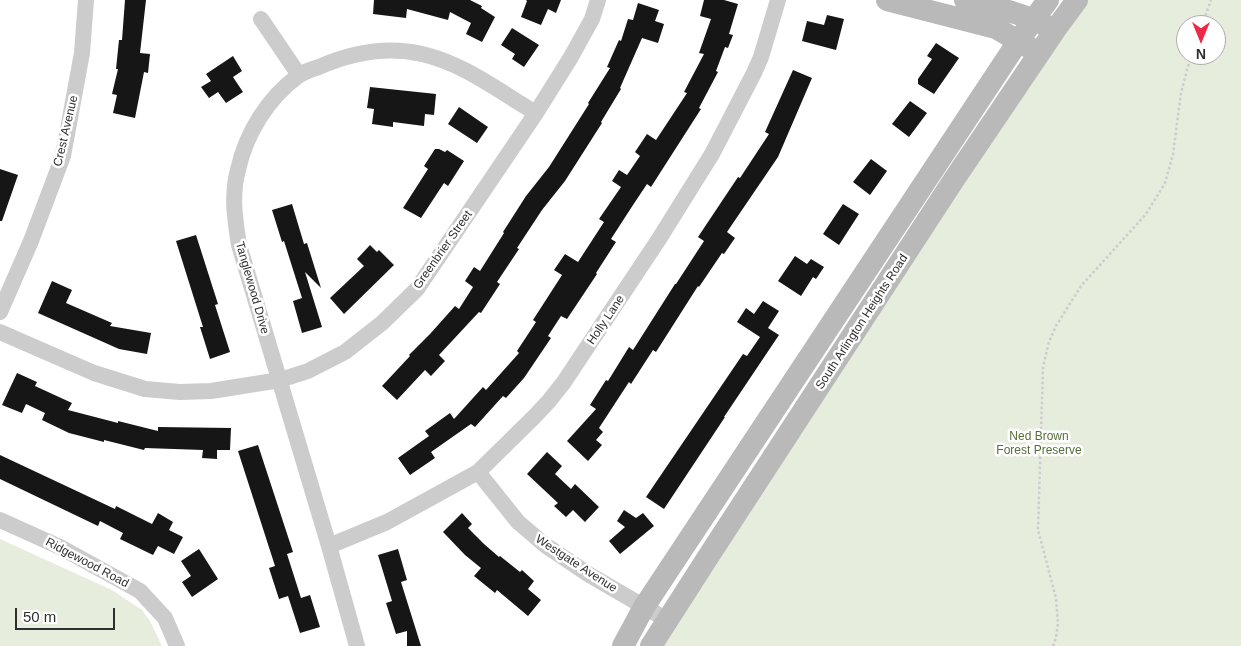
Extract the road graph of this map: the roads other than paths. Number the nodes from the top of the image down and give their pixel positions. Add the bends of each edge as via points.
1 (86, 0) edge
2 (598, 0) edge
3 (778, 0) edge
4 (887, 0) edge
5 (965, 0) edge
6 (1048, 0) edge
7 (1077, 0) edge
8 (261, 18) dead end
9 (1033, 19) junction
10 (1055, 30) junction
11 (1019, 40) junction
12 (1039, 54) junction
13 (299, 75) junction
14 (536, 114) junction
15 (0, 312) edge
16 (0, 332) edge
17 (280, 380) junction
18 (478, 472) junction
19 (0, 520) edge
20 (329, 546) junction
21 (644, 607) junction
22 (667, 620) junction
23 (177, 646) edge
24 (357, 646) edge
25 (623, 646) edge
26 (651, 646) edge

1 - 15 street, Crest Avenue via 82,53 63,156
2 - 14 street, Greenbrier Street via 571,57
3 - 18 street, Holly Lane via 754,74 712,154 660,240 564,382
4 - 11 main road via 996,28
5 - 9 main road
6 - 9 main road, South Arlington Heights Road
7 - 10 main road, South Arlington Heights Road
8 - 13 street
9 - 10 main road
9 - 11 main road, South Arlington Heights Road
10 - 12 main road, South Arlington Heights Road
11 - 12 main road
11 - 21 main road, South Arlington Heights Road
12 - 22 main road, South Arlington Heights Road
13 - 14 street, Tanglewood Drive via 362,53 395,50 421,53 464,70
13 - 17 street, Tanglewood Drive via 273,98 256,123 237,170 234,194 239,245
14 - 17 street, Greenbrier Street via 417,290 345,352 308,371
16 - 17 street, Greenbrier Street via 94,373 146,389 211,391
17 - 20 street, Tanglewood Drive
18 - 20 street, Holly Lane via 387,522
18 - 21 street, Westgate Avenue via 530,533 588,574
19 - 23 street, Ridgewood Road via 60,547 140,591 165,618
20 - 24 street, Tanglewood Drive
21 - 22 street, Westgate Avenue
21 - 25 main road, South Arlington Heights Road
22 - 26 main road, South Arlington Heights Road

